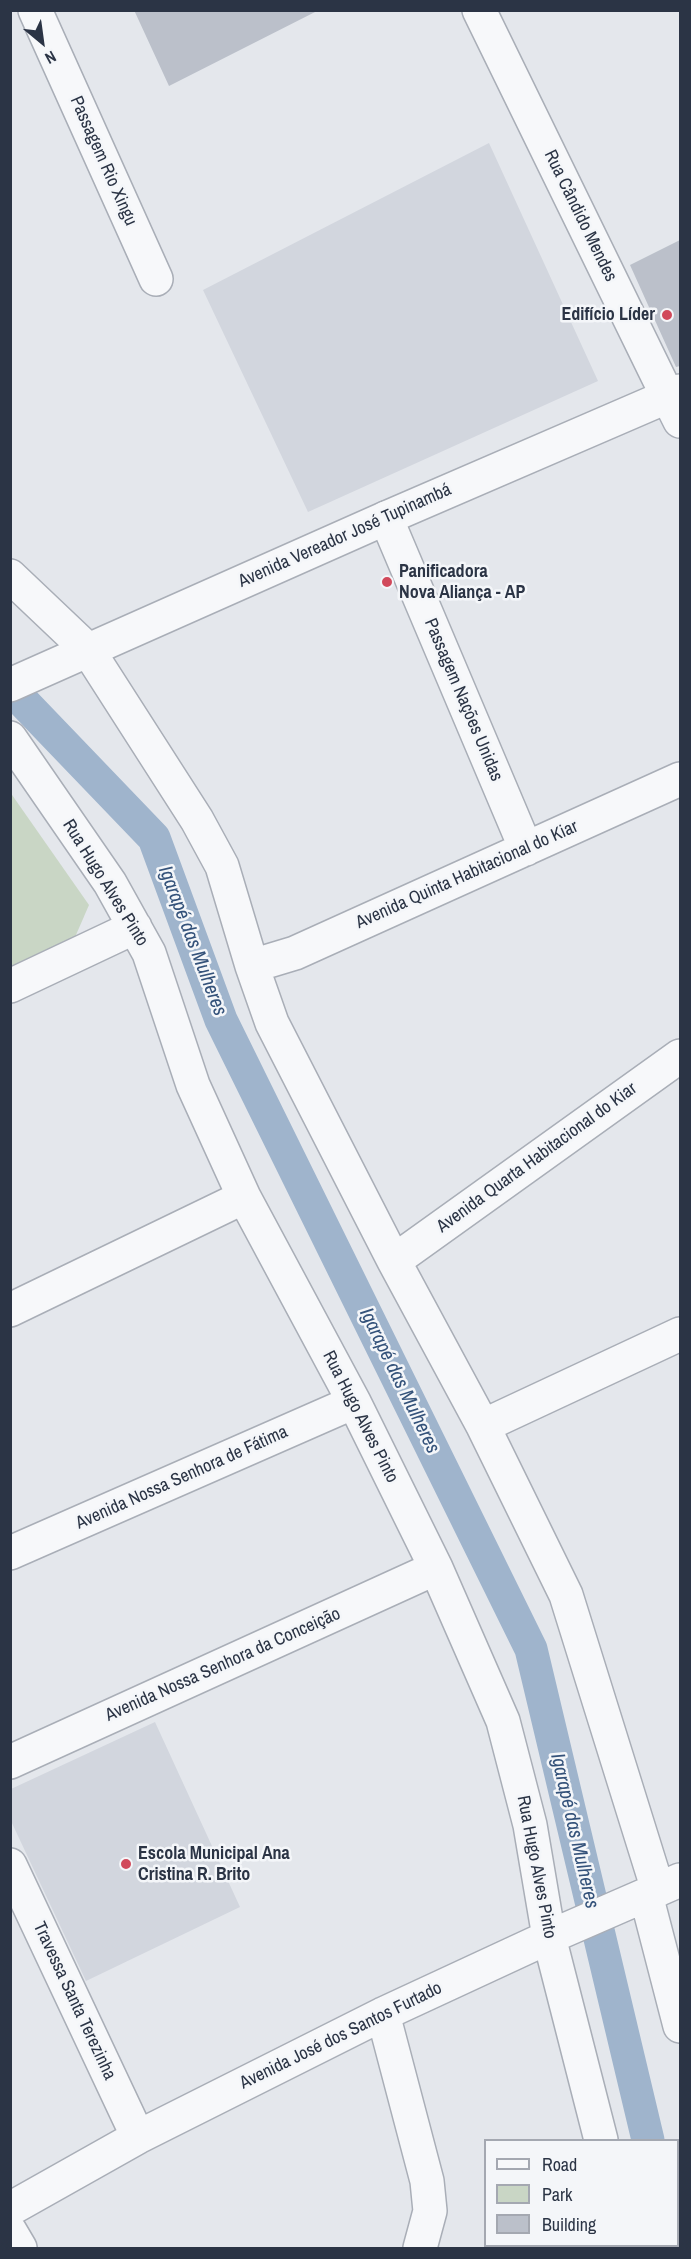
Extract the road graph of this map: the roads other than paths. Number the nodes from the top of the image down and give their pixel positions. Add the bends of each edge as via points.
1 (35, 10) edge
2 (479, 10) edge
3 (156, 279) dead end
4 (676, 403) edge
5 (386, 518) junction
6 (10, 576) edge
7 (75, 656) junction
8 (10, 685) edge
9 (10, 738) edge
10 (681, 779) edge
11 (526, 849) junction
12 (135, 927) junction
13 (252, 966) junction
14 (10, 986) edge
15 (681, 1056) edge
16 (244, 1197) junction
17 (394, 1261) junction
18 (10, 1310) edge
19 (681, 1334) edge
20 (354, 1402) junction
21 (483, 1426) junction
22 (10, 1553) edge
23 (436, 1568) junction
24 (10, 1761) edge
25 (10, 1865) edge
26 (653, 1892) edge
27 (560, 1933) junction
28 (383, 2014) junction
29 (681, 2026) edge
30 (138, 2137) junction
31 (601, 2139) edge
32 (10, 2209) edge
33 (10, 2231) edge
34 (20, 2248) edge
35 (420, 2248) edge

1 - 3 street, Passagem Rio Xingu
2 - 4 street, Rua Cândido Mendes
4 - 5 street, Avenida Vereador José Tupinambá
5 - 7 street, Avenida Vereador José Tupinambá
5 - 11 street, Passagem Nações Unidas
6 - 7 street
7 - 8 street, Avenida Vereador José Tupinambá
7 - 13 street via 197,820 222,866
9 - 12 street, Rua Hugo Alves Pinto via 110,883
10 - 11 street, Avenida Quinta Habitacional do Kiar
11 - 13 street, Avenida Quinta Habitacional do Kiar via 295,953
12 - 14 street
12 - 16 street, Rua Hugo Alves Pinto via 149,953 193,1085
13 - 17 street via 272,1023
15 - 17 street, Avenida Quarta Habitacional do Kiar
16 - 18 street
16 - 20 street, Rua Hugo Alves Pinto
17 - 21 street
19 - 21 street
20 - 22 street, Avenida Nossa Senhora de Fátima
20 - 23 street, Rua Hugo Alves Pinto
21 - 26 street via 566,1596
23 - 24 street, Avenida Nossa Senhora da Conceição
23 - 27 street, Rua Hugo Alves Pinto via 503,1721
25 - 30 street, Travessa Santa Terezinha
26 - 27 street, Avenida José dos Santos Furtado
26 - 29 street
27 - 28 street, Avenida José dos Santos Furtado
27 - 31 street, Rua Hugo Alves Pinto
28 - 30 street, Avenida José dos Santos Furtado
28 - 35 street via 428,2181 430,2211
30 - 32 street, Avenida José dos Santos Furtado
33 - 34 street

